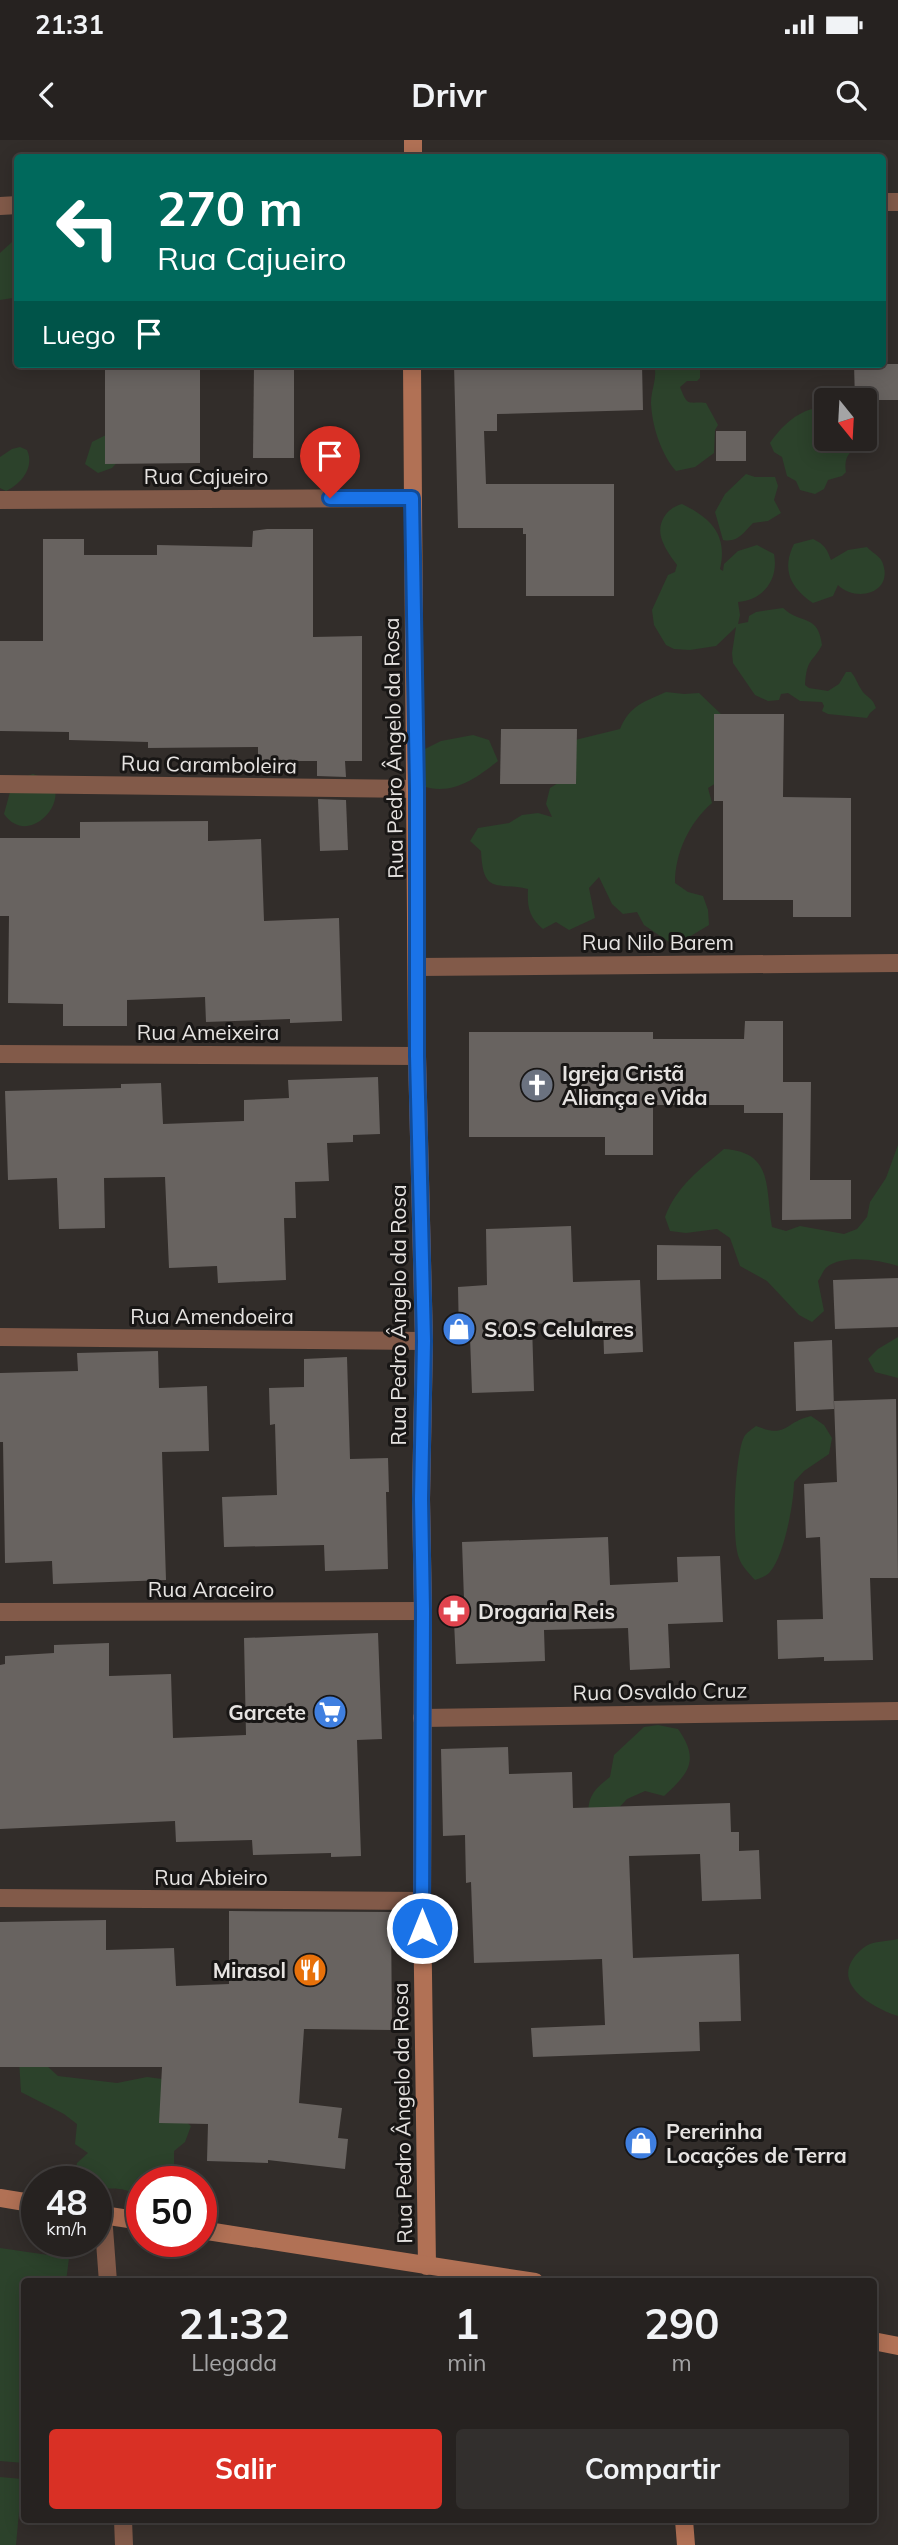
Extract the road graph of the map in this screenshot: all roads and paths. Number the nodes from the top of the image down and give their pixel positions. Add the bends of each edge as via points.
1 (412, 368) edge
2 (412, 498) junction
3 (0, 500) edge
4 (0, 784) edge
5 (417, 789) junction
6 (898, 963) edge
7 (418, 967) junction
8 (0, 1055) edge
9 (417, 1056) junction
10 (0, 1337) edge
11 (424, 1341) junction
12 (423, 1611) junction
13 (0, 1612) edge
14 (898, 1711) edge
15 (422, 1718) junction
16 (0, 1898) edge
17 (422, 1901) junction
18 (0, 2198) edge
19 (21, 2201) edge
20 (217, 2233) edge
21 (105, 2257) edge
22 (427, 2266) junction
23 (108, 2278) edge
24 (507, 2278) edge
25 (877, 2342) edge
26 (898, 2346) edge
27 (123, 2523) edge
28 (684, 2523) edge
29 (124, 2545) edge
30 (686, 2545) edge

1 - 2 main road, Rua Pedro Ângelo da Rosa
2 - 3 street, Rua Cajueiro
2 - 5 main road, Rua Pedro Ângelo da Rosa
4 - 5 street, Rua Caramboleira
5 - 7 main road, Rua Pedro Ângelo da Rosa
6 - 7 street, Rua Nilo Barem
7 - 9 main road, Rua Pedro Ângelo da Rosa
8 - 9 street, Rua Ameixeira
9 - 11 main road, Rua Pedro Ângelo da Rosa
10 - 11 street, Rua Amendoeira
11 - 12 main road, Rua Pedro Ângelo da Rosa
12 - 13 street, Rua Araceiro
12 - 15 main road, Rua Pedro Ângelo da Rosa
14 - 15 street, Rua Osvaldo Cruz
15 - 17 main road, Rua Pedro Ângelo da Rosa
16 - 17 street, Rua Abieiro
17 - 22 main road, Rua Pedro Ângelo da Rosa
18 - 19 main road
20 - 22 main road
21 - 23 street
22 - 24 main road
25 - 26 main road
27 - 29 street
28 - 30 main road

